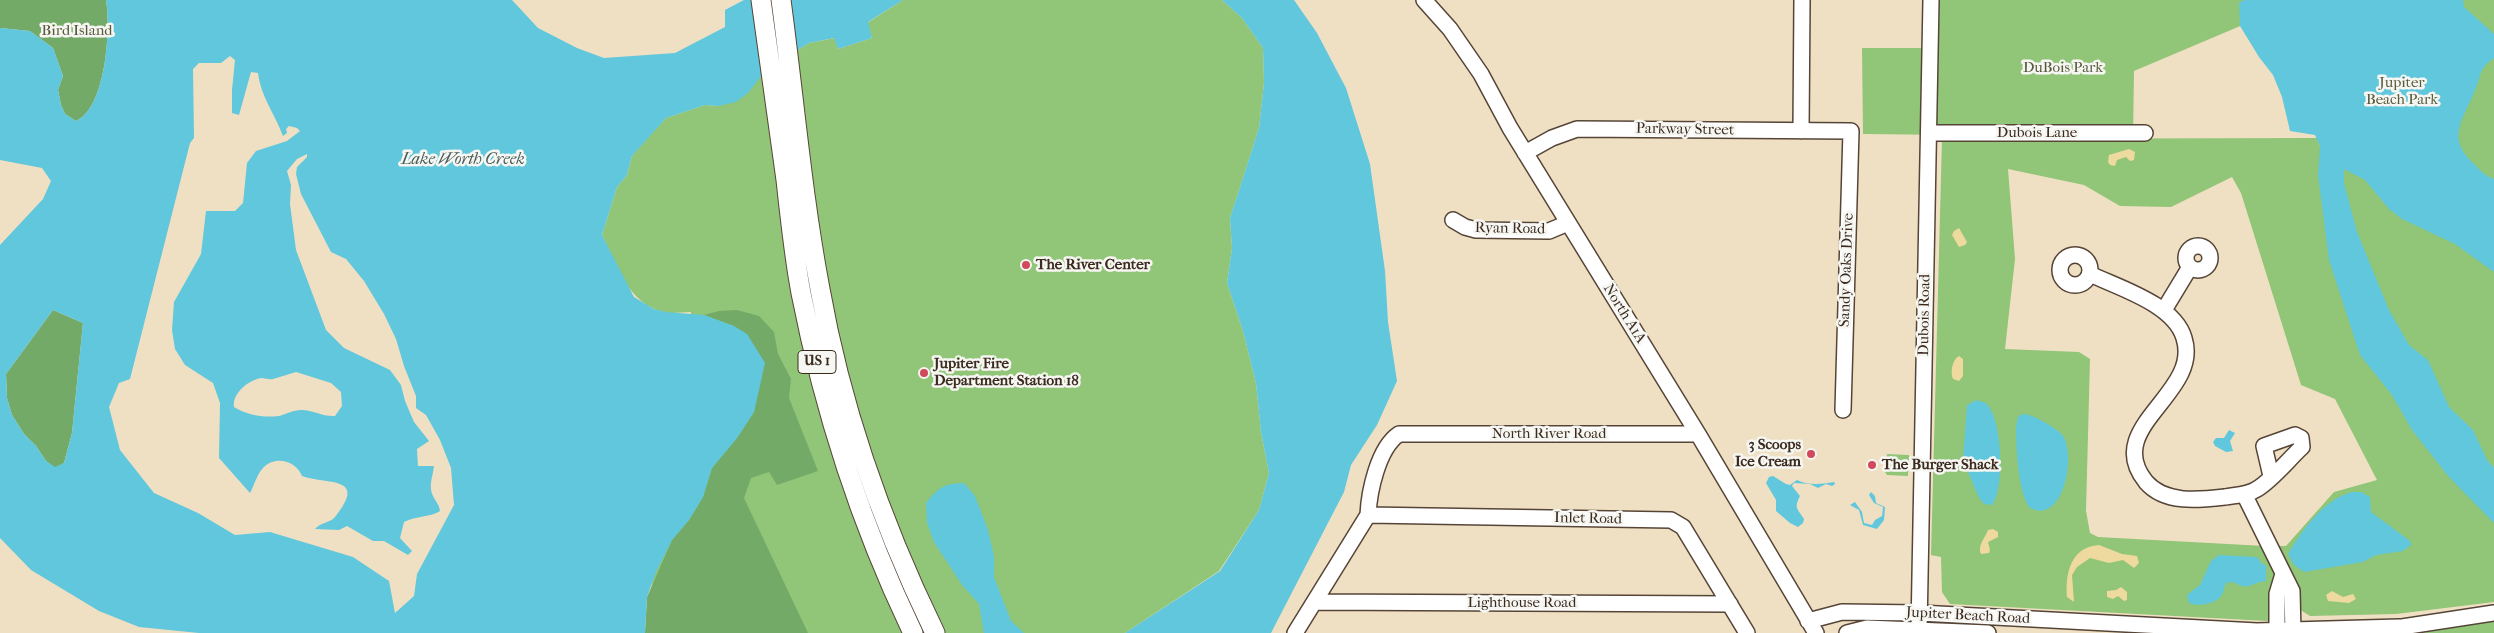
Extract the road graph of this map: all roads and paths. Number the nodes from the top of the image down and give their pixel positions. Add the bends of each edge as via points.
1 (761, 0) edge
2 (781, 0) edge
3 (1424, 0) edge
4 (1802, 0) edge
5 (1931, 0) edge
6 (1801, 131) junction
7 (1851, 131) joint
8 (1929, 133) junction
9 (2145, 134) dead end
10 (1526, 153) junction
11 (1453, 220) dead end
12 (1568, 223) junction
13 (2190, 267) dead end
14 (2090, 274) dead end
15 (2164, 310) junction
16 (1843, 410) dead end
17 (1698, 434) junction
18 (2271, 476) dead end
19 (2244, 494) junction
20 (1368, 516) junction
21 (2283, 574) junction
22 (1314, 602) junction
23 (1730, 604) junction
24 (1920, 613) junction
25 (2494, 613) edge
26 (1812, 627) edge
27 (2399, 627) junction
28 (1920, 629) junction
29 (2277, 632) edge
30 (2293, 632) edge
31 (913, 633) edge
32 (935, 633) edge
33 (1295, 633) edge
34 (1747, 633) edge
35 (1847, 633) edge
36 (1988, 633) edge
37 (2370, 633) edge

1 - 31 main road, US 1 via 801,291 825,394 862,512
2 - 32 main road, US 1 via 820,290 845,399 880,506
3 - 10 street, North A1A via 1476,67
4 - 6 street
5 - 8 street, Dubois Road
6 - 7 street, Parkway Street
6 - 10 street, Parkway Street via 1577,129 1552,138
7 - 16 street, Sandy Oaks Drive
8 - 9 street, Dubois Lane
8 - 24 street, Dubois Road
10 - 12 street, North A1A
11 - 12 street, Ryan Road via 1476,230 1549,231
12 - 17 street, North A1A
13 - 15 street
14 - 15 street
15 - 19 street via 2180,326 2188,356 2174,388 2143,425 2134,451 2138,468 2147,483 2169,497 2204,500
17 - 20 street, North River Road via 1399,434 1391,439 1368,492
17 - 26 street, North A1A
18 - 19 street via 2258,489
19 - 21 street
20 - 22 street
20 - 23 street, Inlet Road via 1671,520 1684,527
21 - 29 street via 2277,594
21 - 30 street via 2292,591
22 - 23 street, Lighthouse Road
22 - 33 street
23 - 34 street, Inlet Road
24 - 26 street, Jupiter Beach Road via 1842,612
24 - 28 street, Dubois Road
24 - 29 street, Jupiter Beach Road
25 - 27 street, Jupiter Beach Road
27 - 30 street, Jupiter Beach Road
27 - 37 street, Jupiter Beach Road
28 - 35 street, Jupiter Beach Road via 1867,628
28 - 36 street, Jupiter Beach Road
29 - 30 street, Jupiter Beach Road

